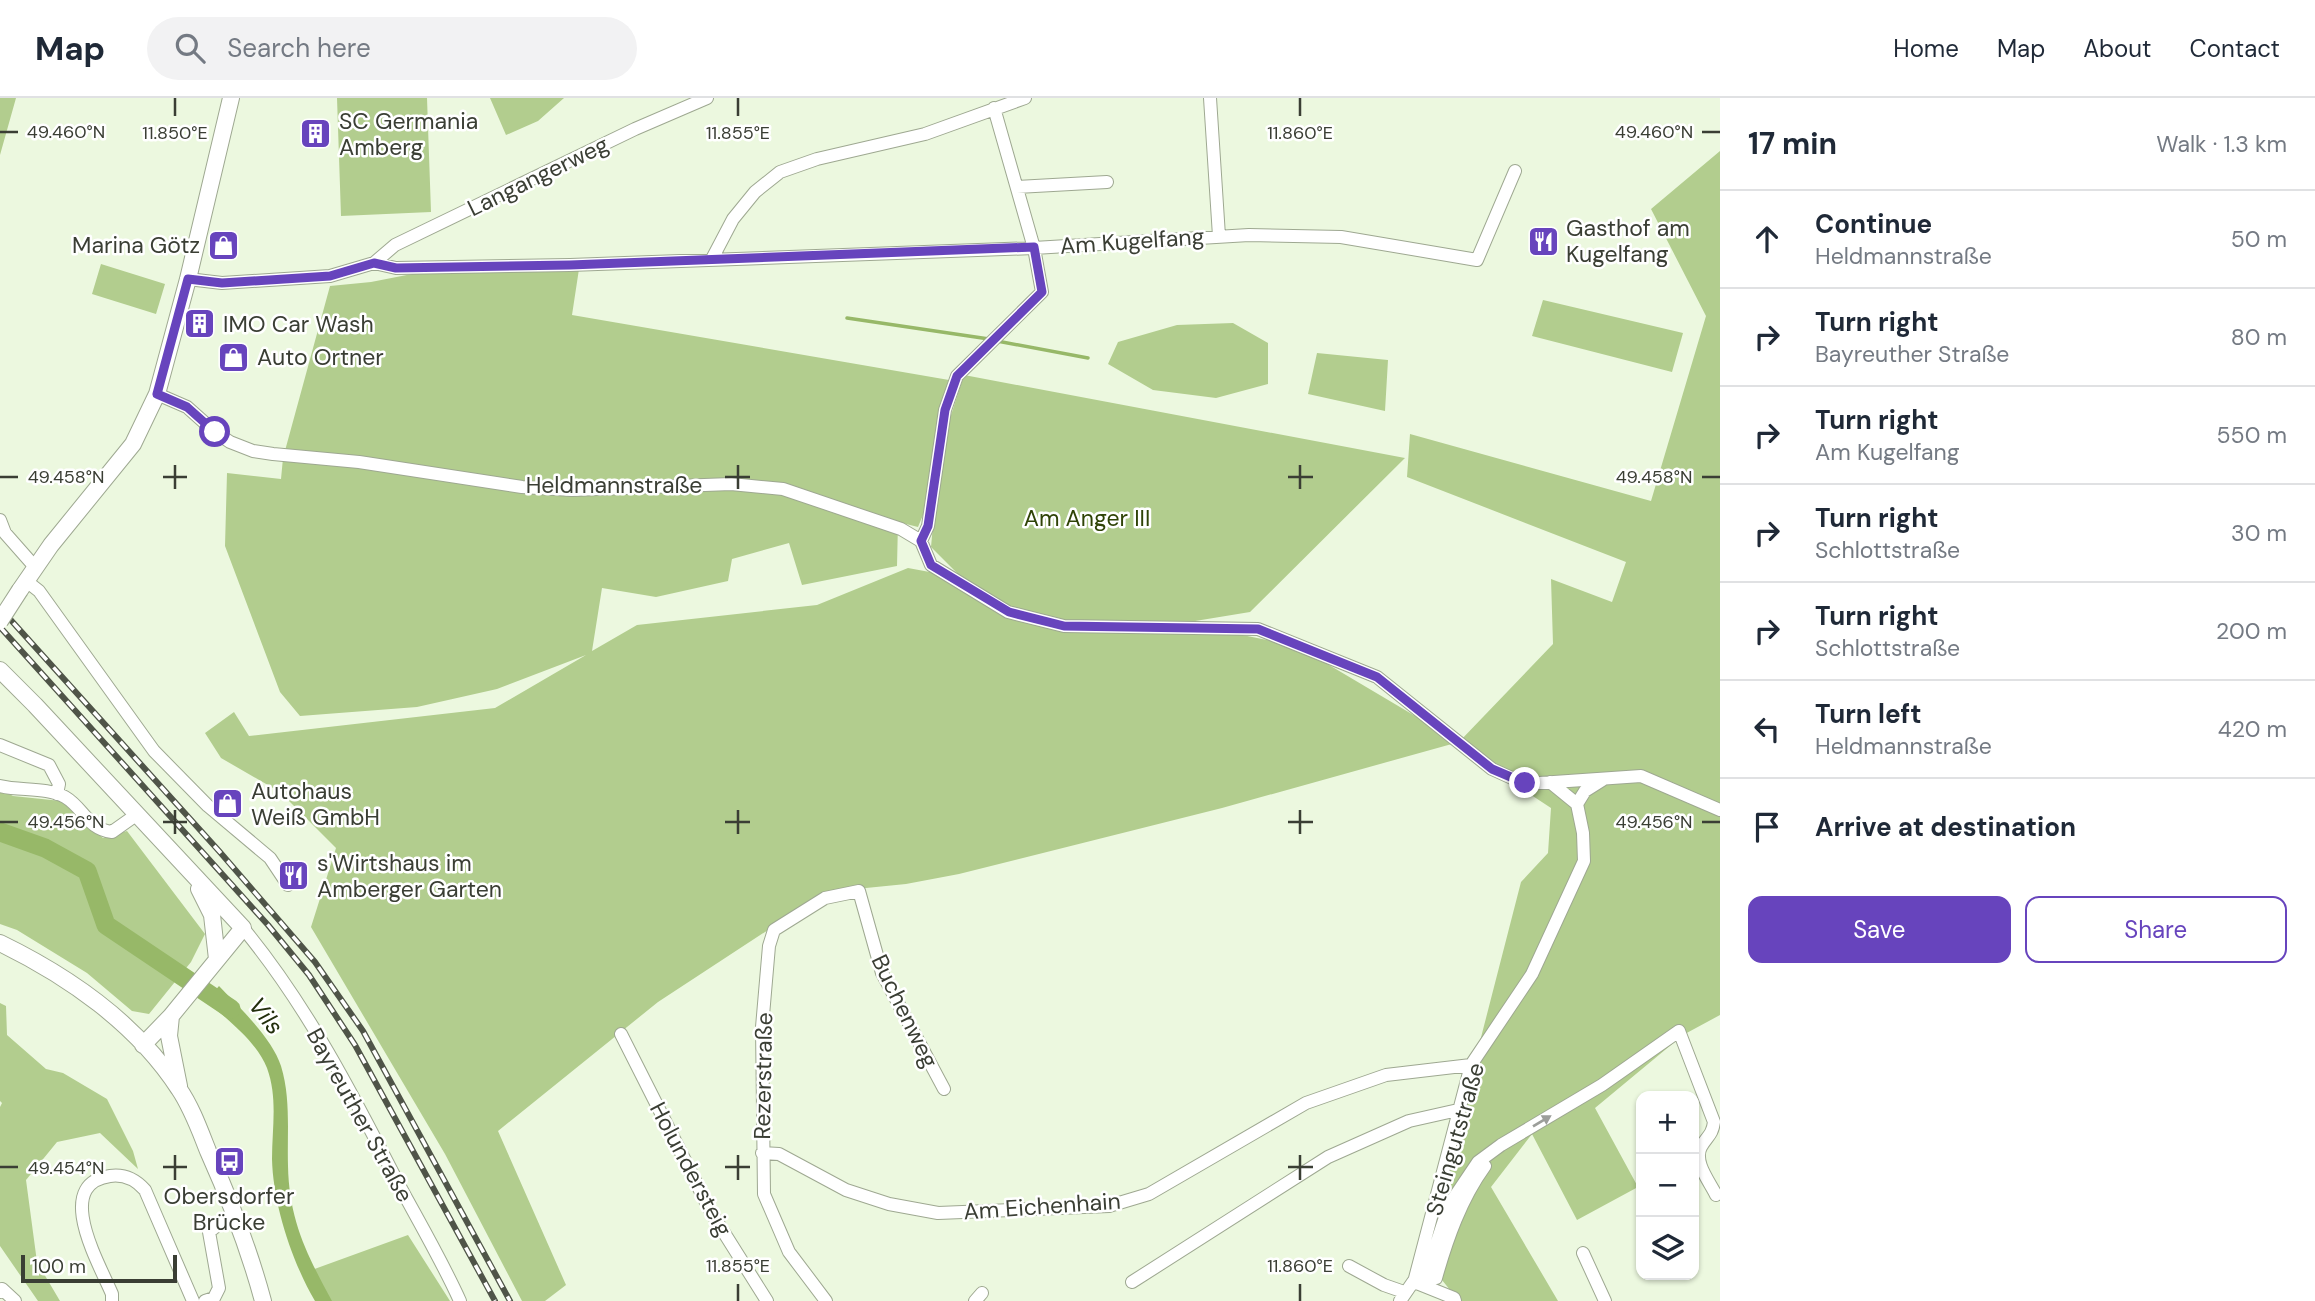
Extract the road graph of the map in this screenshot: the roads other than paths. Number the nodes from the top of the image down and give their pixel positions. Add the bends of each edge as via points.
1 (231, 98) edge
2 (707, 98) edge
3 (1025, 98) edge
4 (1210, 98) edge
5 (994, 108) junction
6 (1515, 171) dead end
7 (1107, 182) dead end
8 (1017, 187) junction
9 (1219, 236) junction
10 (1034, 247) junction
11 (712, 259) junction
12 (374, 263) junction
13 (188, 279) junction
14 (157, 394) junction
15 (0, 520) edge
16 (921, 541) junction
17 (27, 579) junction
18 (0, 621) edge
19 (0, 670) edge
20 (0, 745) edge
21 (1605, 778) junction
22 (1550, 782) junction
23 (0, 786) edge
24 (57, 794) junction
25 (1577, 804) junction
26 (1720, 810) edge
27 (136, 815) junction
28 (192, 874) junction
29 (288, 885) dead end
30 (859, 891) joint
31 (243, 928) junction
32 (0, 943) edge
33 (217, 959) junction
34 (163, 1034) junction
35 (621, 1034) dead end
36 (143, 1045) junction
37 (1471, 1065) junction
38 (180, 1089) junction
39 (944, 1089) dead end
40 (1458, 1110) junction
41 (762, 1153) junction
42 (1716, 1195) dead end
43 (237, 1216) junction
44 (1583, 1253) dead end
45 (1349, 1266) dead end
46 (1132, 1282) dead end
47 (1, 1290) edge
48 (1406, 1292) edge
49 (15, 1301) edge
50 (111, 1301) edge
51 (192, 1301) edge
52 (205, 1301) edge
53 (263, 1301) edge
54 (460, 1301) edge
55 (767, 1301) edge
56 (826, 1301) edge
57 (1455, 1301) edge
58 (1605, 1301) edge

1 - 13 main road
2 - 12 street, Langangerweg via 395,245
3 - 5 street
4 - 9 street
5 - 8 street
5 - 11 street via 925,134 780,172 755,192 733,219
6 - 9 street, Am Kugelfang via 1476,260 1341,237
7 - 8 street
8 - 10 street
9 - 10 street, Am Kugelfang
10 - 11 street, Am Kugelfang
10 - 16 street via 1042,292 957,376 945,410 928,526
11 - 12 street, Am Kugelfang via 396,268
12 - 13 street, Am Kugelfang via 330,276 222,283
13 - 14 main road
14 - 16 street, Heldmannstraße via 187,407 215,432 253,451 359,462 522,488 732,484 783,489 901,529
14 - 17 main road via 133,444
15 - 17 street
16 - 22 street via 931,565 1009,612 1064,626 1258,629 1377,677 1492,769 1525,783
17 - 18 main road, bridge
17 - 29 street via 154,751 208,806 270,858
19 - 27 main road, Bayreuther Straße
20 - 24 street via 49,765 59,784
21 - 22 street
21 - 25 street via 1585,791
21 - 26 street via 1641,776
22 - 25 street
23 - 24 street
24 - 27 street via 100,831 112,832
25 - 37 street, Steingutstraße via 1584,861 1532,974
27 - 28 main road, Bayreuther Straße
28 - 31 main road, Bayreuther Straße
28 - 33 main road, Bayreuther Straße via 212,915
30 - 39 street, Buchenweg via 882,973
30 - 41 street, Rezerstraße via 825,898 774,930 762,1027
31 - 33 main road
31 - 54 street, Bayreuther Straße via 268,958 326,1051
32 - 36 main road via 81,990
33 - 34 main road via 171,1016
34 - 36 main road
34 - 38 main road
35 - 55 street, Holundersteig via 711,1212
36 - 38 main road
37 - 40 street, Steingutstraße
37 - 41 street, Am Eichenhain via 1386,1075 1306,1102 1149,1194 1109,1206 938,1213 846,1190 779,1153
38 - 43 main road
40 - 46 street via 1409,1121 1328,1157
40 - 48 street, Steingutstraße
41 - 56 street, Rezerstraße via 764,1194 789,1252
48 -> 42 street, Steingutstraße via 1427,1272 1449,1205 1478,1162 1679,1031 1714,1122 1699,1161
43 - 52 street via 209,1231 219,1288 214,1298
43 - 53 main road
44 - 58 street
45 - 48 street
47 - 49 street
48 - 57 street
50 - 51 street via 80,1208 89,1187 110,1176 131,1179 145,1190

